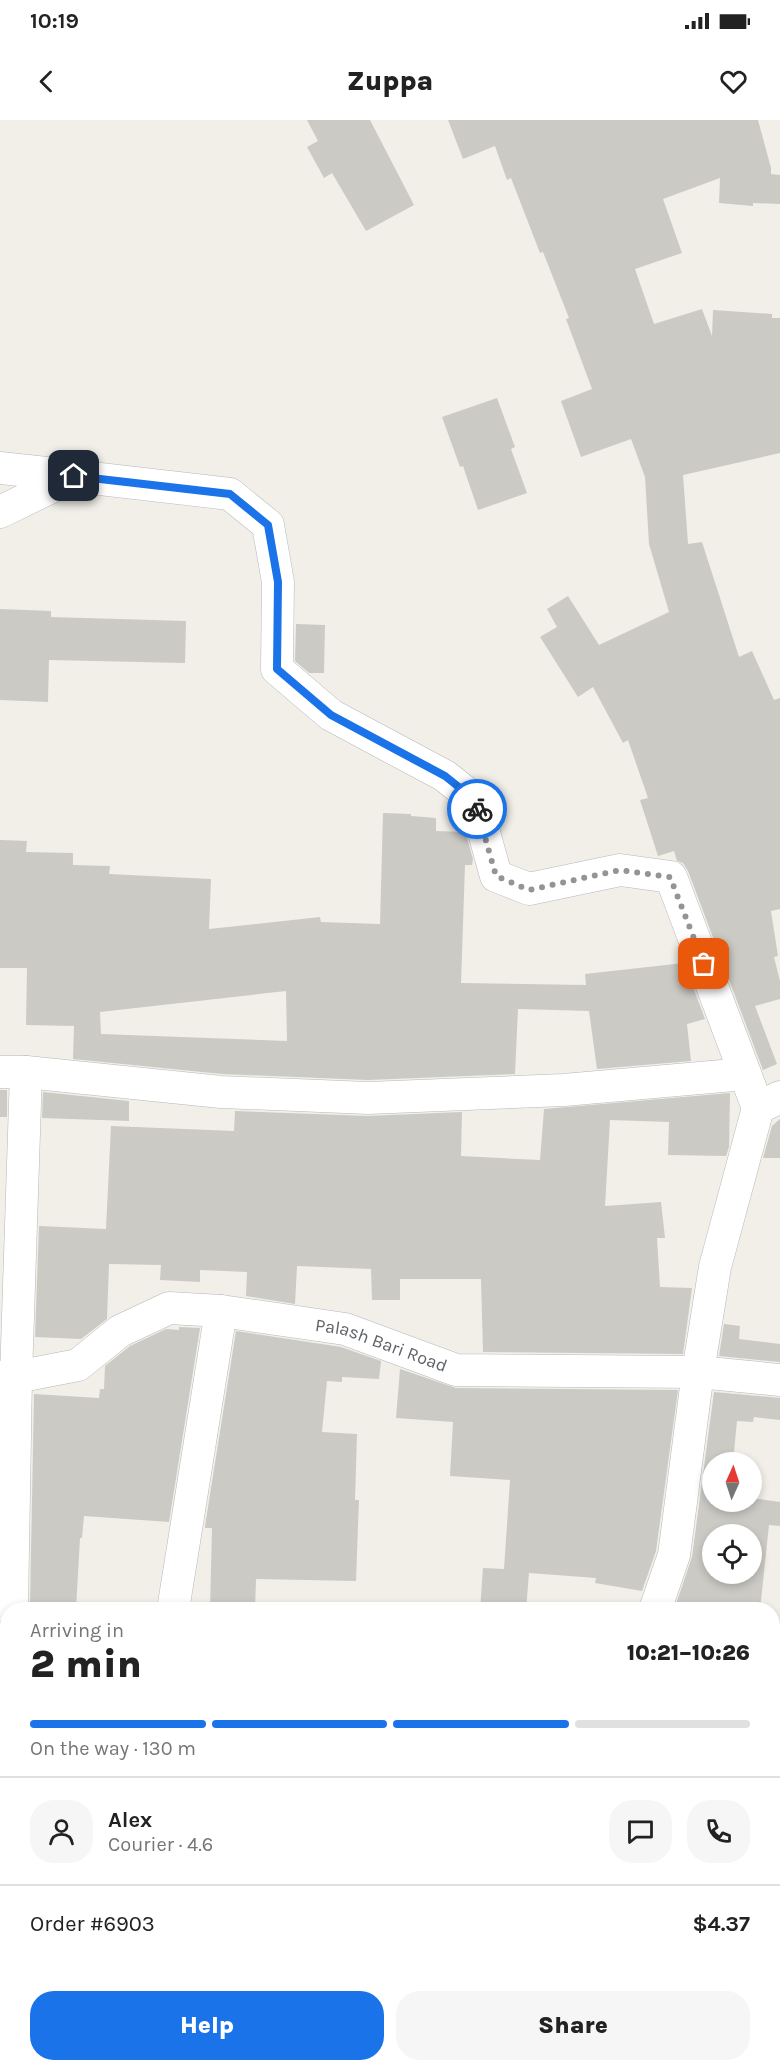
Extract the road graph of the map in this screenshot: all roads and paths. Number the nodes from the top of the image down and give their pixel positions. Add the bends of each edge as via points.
1 (0, 468) edge
2 (74, 476) junction
3 (0, 512) edge
4 (13, 1072) edge
5 (745, 1074) junction
6 (769, 1103) edge
7 (221, 1311) junction
8 (698, 1372) junction
9 (8, 1377) edge
10 (780, 1380) edge
11 (12, 1602) edge
12 (174, 1602) edge
13 (658, 1602) edge

1 - 2 street
2 - 3 street
2 - 5 street via 230,494 268,525 278,582 277,669 331,715 445,776 475,800 496,876 529,890 620,870 670,877
4 - 5 street via 221,1092 368,1098 564,1090
4 - 9 street
5 - 6 street
6 - 8 street via 715,1267
7 - 8 street, Palash Bari Road via 345,1329 456,1370
7 - 9 street, Palash Bari Road via 169,1308 120,1331 78,1365
7 - 12 street
8 - 10 street, Palash Bari Road
8 - 13 street via 674,1555
9 - 11 street

